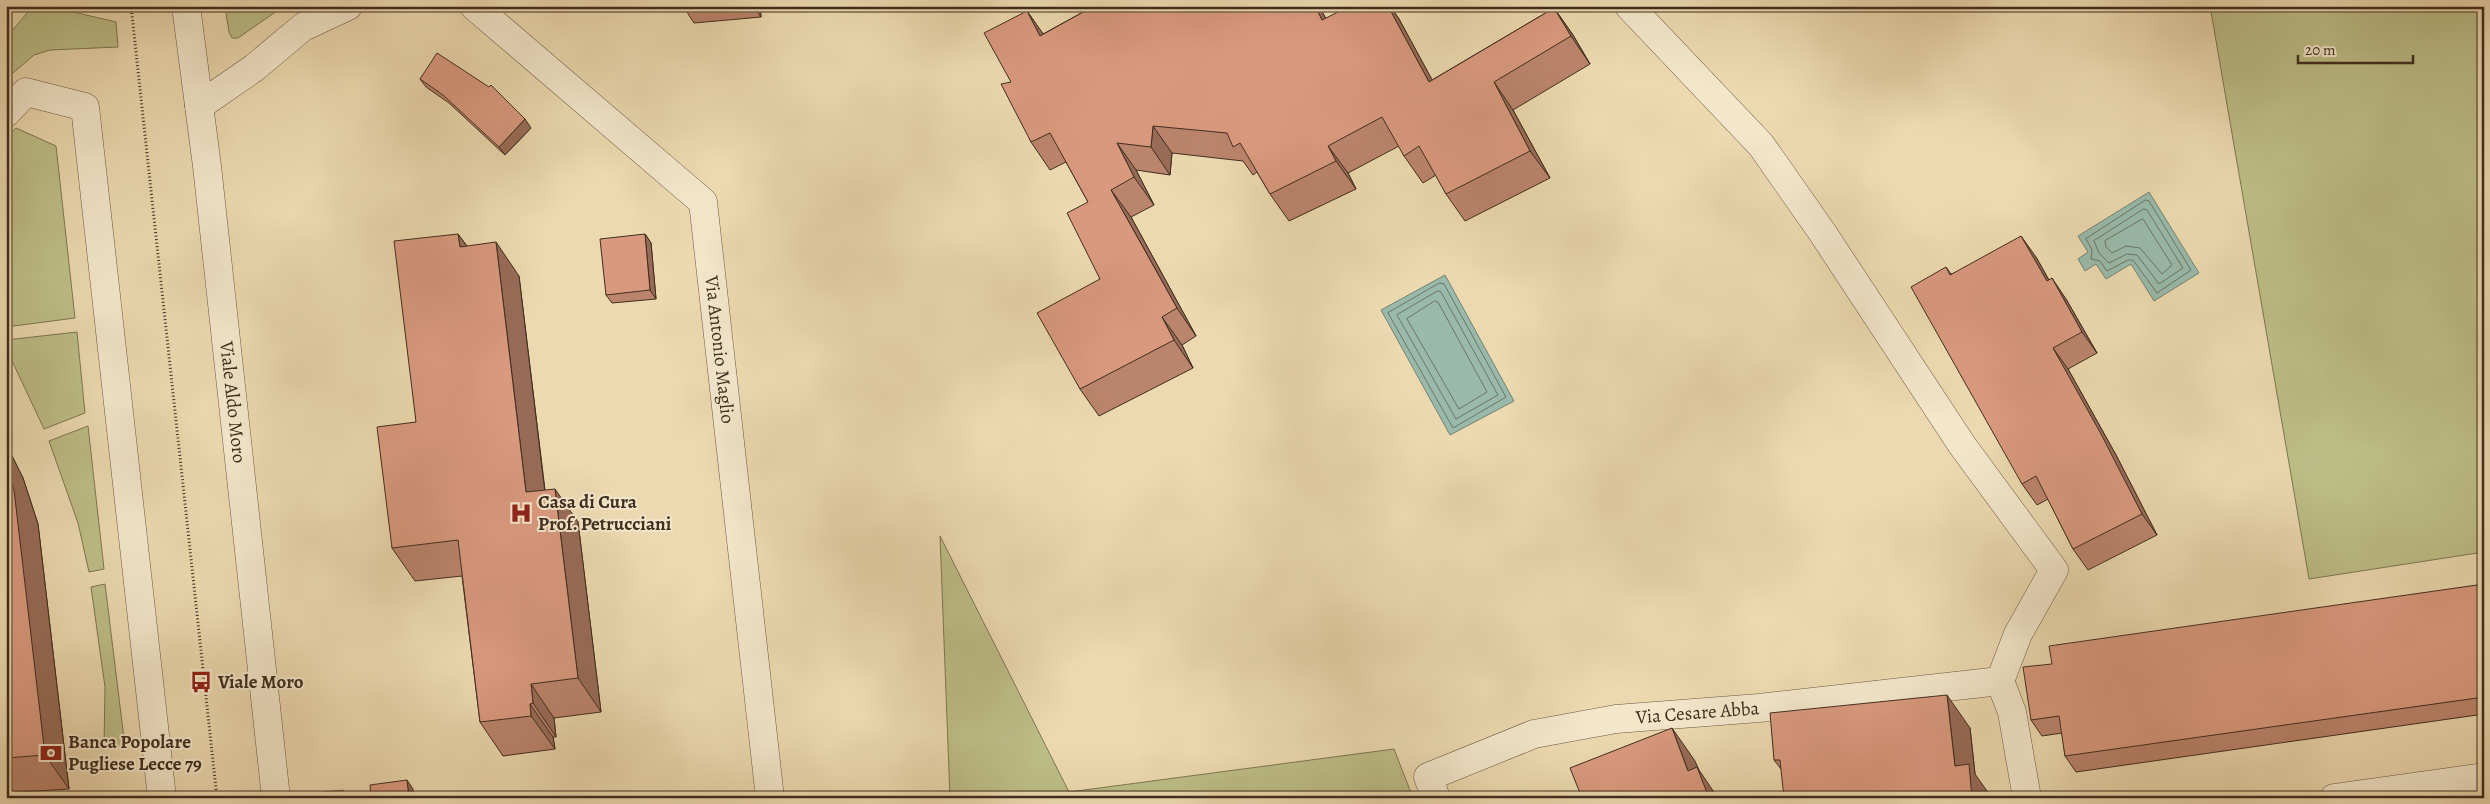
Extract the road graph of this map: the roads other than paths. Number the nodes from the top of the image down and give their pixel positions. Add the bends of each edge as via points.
1 (186, 6) edge
2 (348, 6) edge
3 (474, 6) edge
4 (1629, 6) edge
5 (199, 106) junction
6 (6, 112) edge
7 (2000, 681) junction
8 (2484, 777) edge
9 (162, 798) edge
10 (276, 798) edge
11 (770, 798) edge
12 (1436, 798) edge
13 (2027, 798) edge
14 (2334, 798) edge

1 - 5 street, Viale Aldo Moro
2 - 5 street via 303,26 254,68
3 - 11 street, Via Antonio Maglio via 703,202
4 - 7 street via 1761,145 1962,446 2054,570 2018,634
5 - 10 street, Viale Aldo Moro
6 - 9 street via 26,92 85,106
7 - 12 street, Via Cesare Abba via 1759,708 1616,719 1534,734 1428,777
7 - 13 street via 2012,712
8 - 14 street

